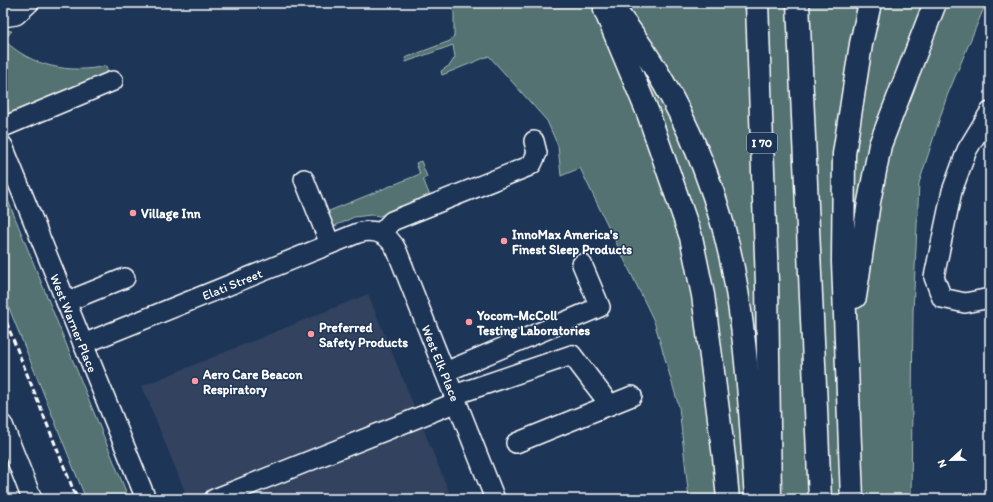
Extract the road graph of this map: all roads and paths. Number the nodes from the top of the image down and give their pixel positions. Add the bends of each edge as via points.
1 (29, 3) edge
2 (599, 3) edge
3 (602, 3) edge
4 (609, 3) edge
5 (757, 3) edge
6 (798, 3) edge
7 (870, 3) edge
8 (935, 3) edge
9 (3, 17) edge
10 (617, 42) junction
11 (114, 81) dead end
12 (990, 112) edge
13 (3, 127) edge
14 (534, 141) dead end
15 (3, 146) edge
16 (304, 179) dead end
17 (381, 233) junction
18 (330, 244) junction
19 (582, 264) dead end
20 (125, 278) dead end
21 (990, 298) edge
22 (66, 302) junction
23 (83, 344) junction
24 (445, 372) junction
25 (848, 392) junction
26 (632, 396) dead end
27 (455, 398) junction
28 (610, 405) junction
29 (3, 425) edge
30 (516, 443) dead end
31 (32, 499) edge
32 (146, 499) edge
33 (214, 499) edge
34 (495, 499) edge
35 (728, 499) edge
36 (756, 499) edge
37 (770, 499) edge
38 (820, 499) edge
39 (852, 499) edge

1 - 9 street via 16,15
2 - 10 highway
3 - 10 highway
4 - 36 highway via 624,22 672,98 705,170 723,225 736,284
5 - 37 highway, I 70 via 767,283
6 - 38 highway
7 - 25 highway via 844,154 843,262
8 - 25 highway via 880,145 855,289
10 - 35 highway via 648,113 691,237 703,295
11 - 13 street
12 - 21 street via 967,150 952,191 934,277 942,298 964,303
14 - 17 street via 536,159 527,167 392,221
15 - 22 street, West Warner Place
16 - 18 street
17 - 18 street, Elati Street via 366,231
17 - 24 street, West Elk Place via 394,244
18 - 23 street, Elati Street
19 - 24 street via 600,307
20 - 22 street
22 - 23 street, West Warner Place
23 - 32 street, West Warner Place
24 - 27 street, West Elk Place
25 - 39 highway
26 - 28 street
27 - 28 street via 572,355
27 - 33 street
27 - 34 street, West Elk Place
28 - 30 street
29 - 31 street

